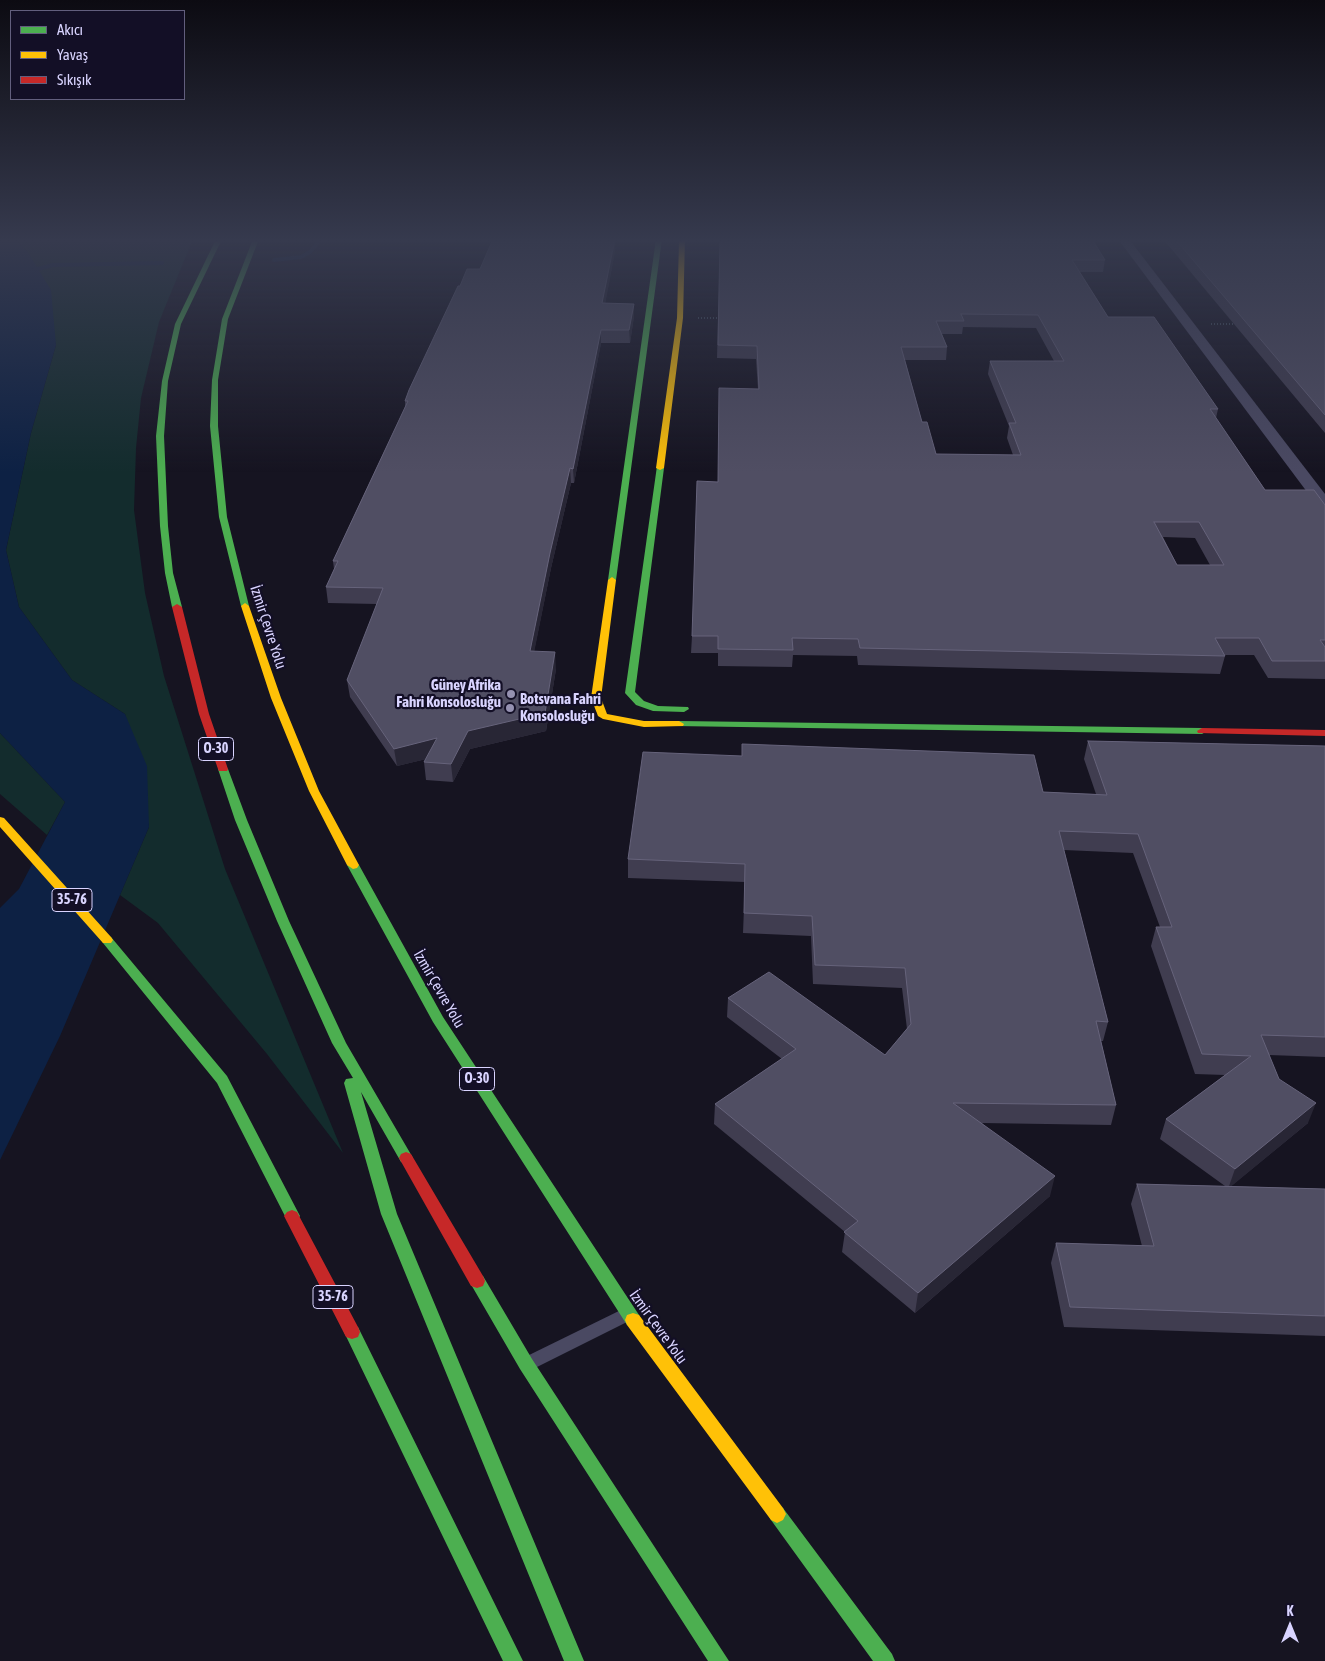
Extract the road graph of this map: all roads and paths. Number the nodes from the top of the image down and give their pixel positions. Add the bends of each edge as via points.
1 (182, 317) edge
2 (226, 317) edge
3 (648, 317) edge
4 (1182, 317) edge
5 (680, 318) joint
6 (730, 318) edge
7 (1187, 323) junction
8 (1246, 324) edge
9 (1325, 505) edge
10 (631, 706) junction
11 (697, 709) dead end
12 (603, 716) junction
13 (1325, 733) edge
14 (0, 820) edge
15 (339, 1043) junction
16 (628, 1313) junction
17 (526, 1364) junction
18 (513, 1661) edge
19 (574, 1661) edge
20 (719, 1661) edge
21 (885, 1661) edge

1 - 15 main road, O-30 via 166,381 160,436 169,573 204,714 241,820
2 - 16 main road, İzmir Çevre Yolu / O-30 via 215,380 214,426 223,517 247,614 276,698 314,791 438,1019
3 - 12 main road via 596,698
4 - 7 street
5 - 6 path
5 - 10 main road via 630,693
7 - 8 path
7 - 9 street
10 - 11 main road
10 - 12 main road
12 - 13 main road via 644,724
14 - 18 main road, 35-76 via 120,955 222,1080
15 - 17 main road, O-30
15 - 19 main road via 389,1214
16 - 17 lane
16 - 21 main road, İzmir Çevre Yolu / O-30
17 - 20 main road, O-30

